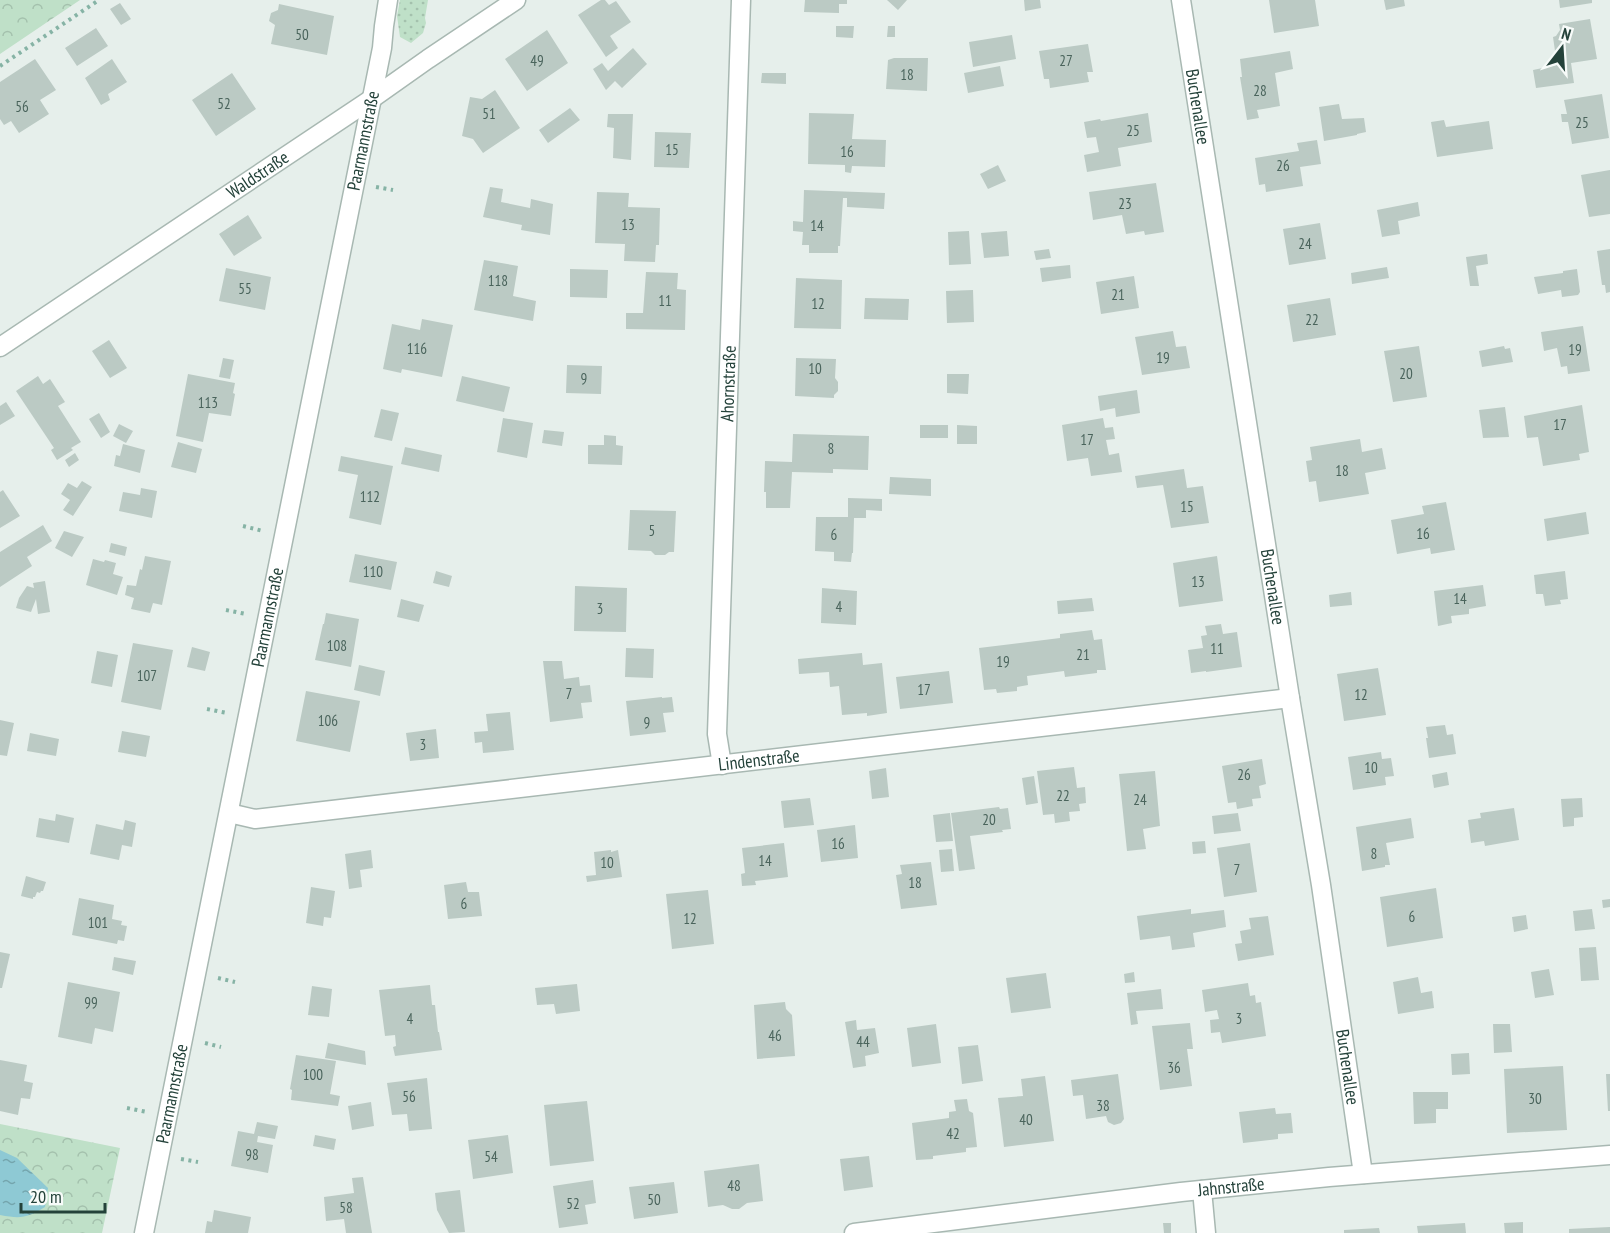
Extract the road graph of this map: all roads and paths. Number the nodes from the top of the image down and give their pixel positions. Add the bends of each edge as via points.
1 (99, 0) edge
2 (388, 0) edge
3 (516, 0) edge
4 (741, 0) edge
5 (1181, 0) edge
6 (0, 66) edge
7 (370, 100) junction
8 (0, 347) edge
9 (1290, 698) junction
10 (722, 765) junction
11 (229, 813) junction
12 (1610, 1155) edge
13 (1363, 1174) junction
14 (1202, 1190) junction
15 (144, 1233) edge
16 (854, 1233) edge
17 (1206, 1233) edge

1 - 6 path
2 - 7 street, Paarmannstraße
3 - 7 street, Waldstraße
4 - 10 street, Ahornstraße via 717,734
5 - 9 street, Buchenallee
7 - 8 street, Waldstraße
7 - 11 street, Paarmannstraße
9 - 10 street, Lindenstraße
9 - 13 street, Buchenallee via 1322,885
10 - 11 street, Lindenstraße via 255,819
11 - 15 street, Paarmannstraße
12 - 13 street, Jahnstraße
13 - 14 street, Jahnstraße
14 - 16 street, Jahnstraße
14 - 17 street

